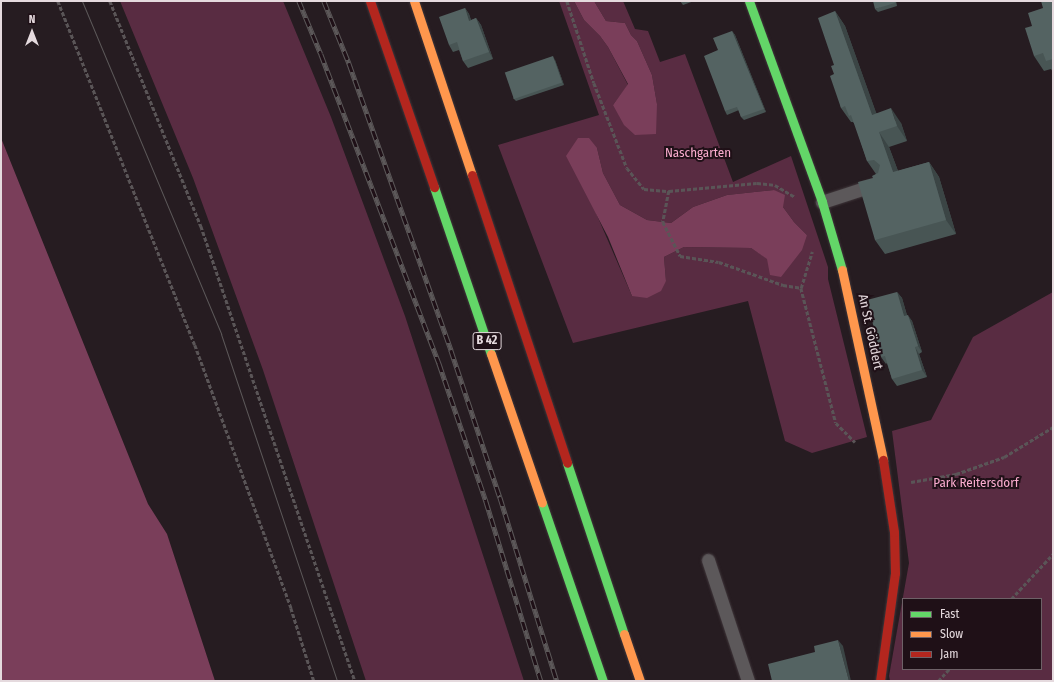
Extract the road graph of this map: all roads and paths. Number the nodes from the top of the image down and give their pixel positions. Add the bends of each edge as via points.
1 (58, 1) edge
2 (110, 1) edge
3 (370, 1) edge
4 (414, 1) edge
5 (567, 1) edge
6 (749, 1) edge
7 (882, 182) edge
8 (669, 191) junction
9 (822, 203) junction
10 (811, 244) dead end
11 (801, 288) junction
12 (1053, 427) edge
13 (856, 443) dead end
14 (888, 485) junction
15 (1053, 554) edge
16 (708, 560) dead end
17 (1012, 598) edge
18 (948, 670) edge
19 (314, 681) edge
20 (355, 681) edge
21 (603, 681) edge
22 (640, 681) edge
23 (748, 681) edge
24 (880, 681) edge
25 (938, 681) edge

1 - 19 path via 195,345 291,608
2 - 20 path via 201,226
3 - 21 main road, B 42
4 - 22 main road
5 - 8 path via 626,168 644,189
6 - 9 main road, An St. Göddert
7 - 9 lane
8 - 9 path via 757,183 775,185 805,206
8 - 11 path via 663,222 680,256 719,262 783,285
9 - 14 main road, An St. Göddert via 847,287
10 - 11 path via 812,252
11 - 13 path via 836,424
12 - 14 path via 1004,457 956,474
14 - 24 main road, An St. Göddert via 894,532 895,573
15 - 17 path
16 - 23 lane
18 - 25 path

